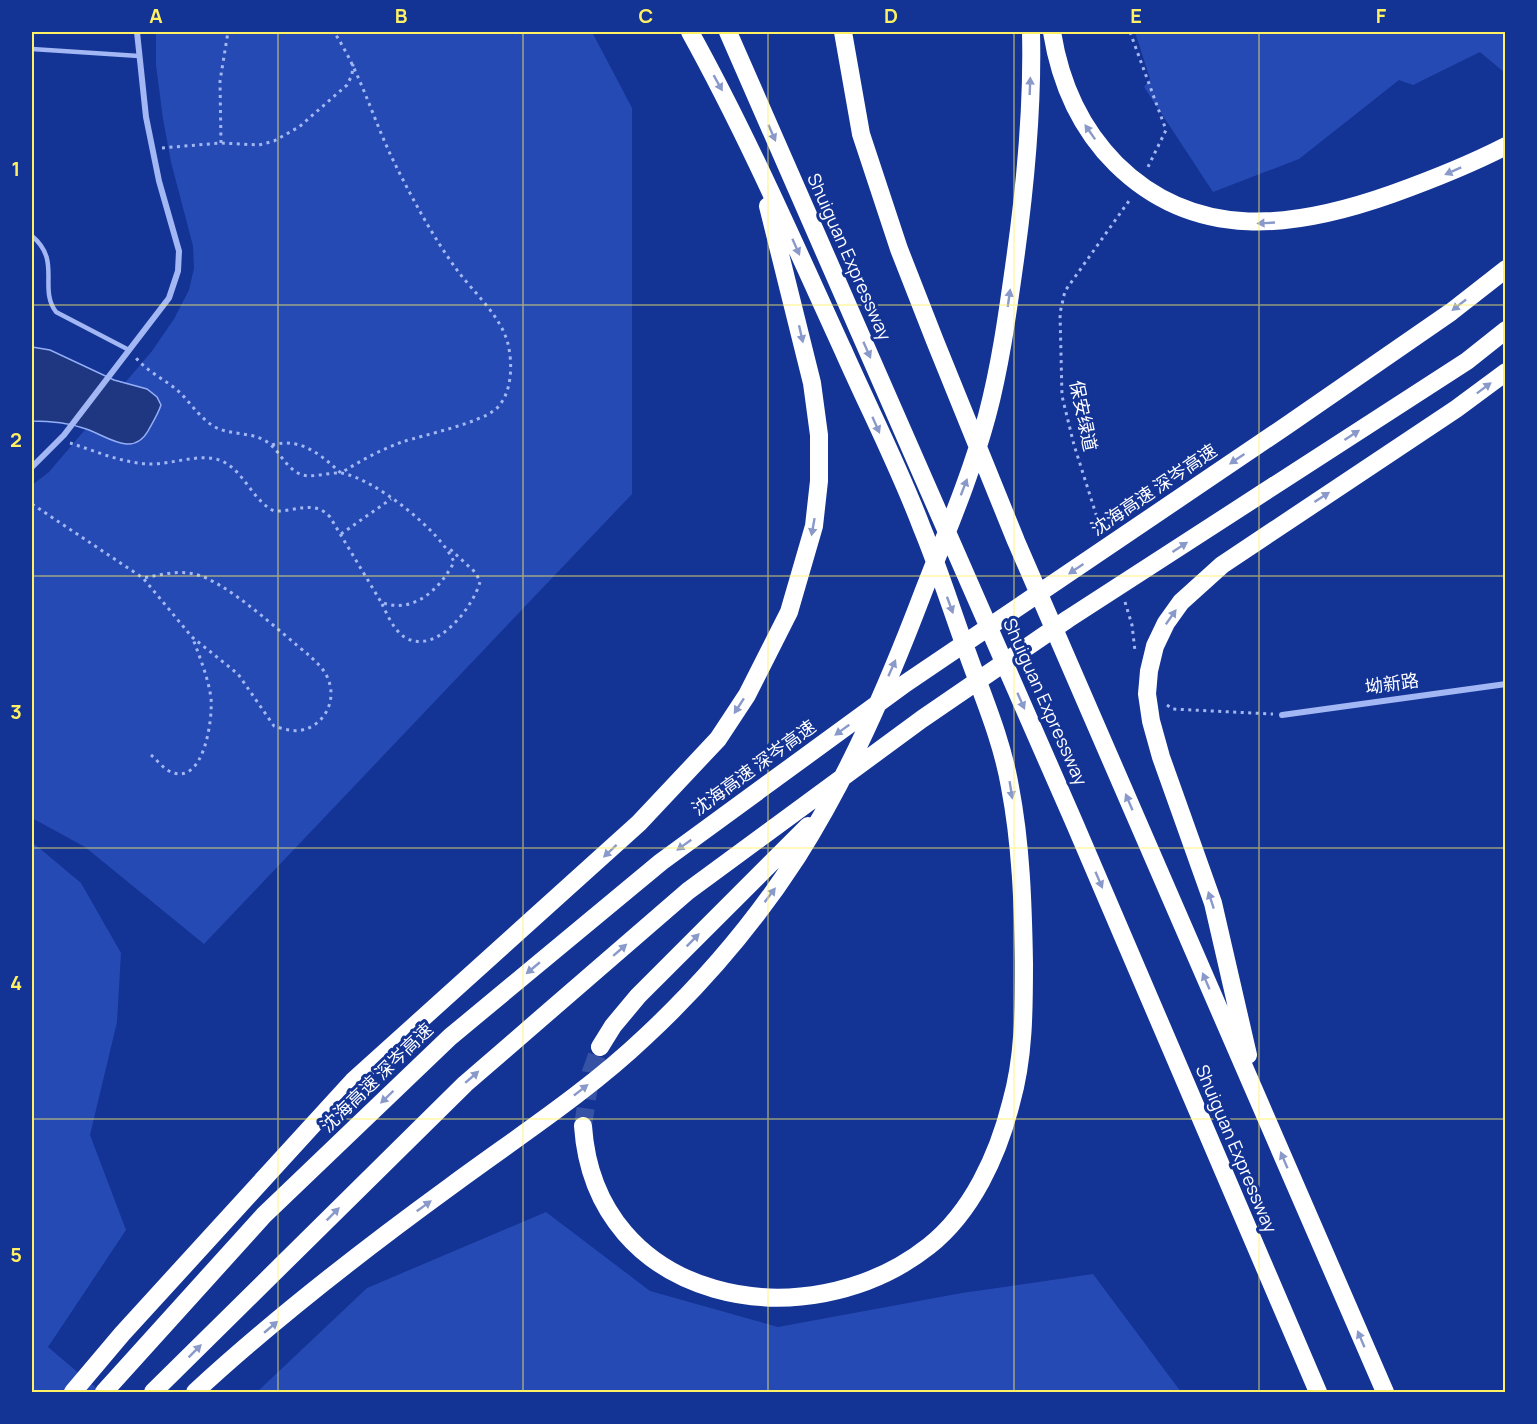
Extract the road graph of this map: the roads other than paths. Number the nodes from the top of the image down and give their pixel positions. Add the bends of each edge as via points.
1 (137, 32) edge
2 (690, 32) edge
3 (728, 32) edge
4 (843, 32) edge
5 (1031, 32) edge
6 (1052, 32) edge
7 (32, 49) edge
8 (139, 56) junction
9 (1506, 146) edge
10 (754, 155) junction
11 (32, 236) edge
12 (1506, 269) edge
13 (1506, 330) edge
14 (129, 350) junction
15 (1506, 372) edge
16 (32, 467) edge
17 (1506, 684) edge
18 (1282, 714) road end
19 (914, 725) junction
20 (600, 1047) tunnel mouth
21 (1258, 1100) junction
22 (583, 1126) tunnel mouth
23 (73, 1392) edge
24 (104, 1392) edge
25 (153, 1392) edge
26 (195, 1392) edge
27 (1317, 1392) edge
28 (1385, 1392) edge

1 - 8 street
2 -> 10 highway
3 -> 27 highway, Shuiguan Expressway via 1070,811
21 -> 4 highway, Shuiguan Expressway via 1021,552 899,249 861,134
26 -> 5 highway via 389,1232 549,1115 635,1046 734,941 795,860 834,792 908,633 988,415 1022,209
9 -> 6 highway via 1439,177 1322,216 1252,223 1225,220 1172,204 1150,192 1109,157 1075,110
7 - 8 lane
8 - 14 street via 152,148 179,251 178,271 169,298
10 -> 22 highway via 921,525 1002,750 1011,790 1023,900 1024,1014 1014,1092 997,1145 969,1203 931,1245 858,1284 831,1292 778,1298 694,1284 648,1256 628,1238 601,1196 590,1170
10 -> 23 highway via 812,383 819,435 819,481 814,526 789,612 747,695 718,738 639,823 353,1081
11 - 14 lane via 46,254 50,301 56,312
12 -> 24 highway, 沈海高速 深岑高速 via 1451,312 1286,426 906,683 661,862 450,1037 264,1215
19 -> 13 highway via 1068,620 1467,361
14 - 16 street via 62,437
21 -> 15 highway via 1213,903 1151,721 1147,694 1155,646 1182,602 1222,565
17 - 18 street, 坳新路
20 -> 19 highway via 613,1026 669,963
25 -> 19 highway via 465,1084 688,891
28 -> 21 highway, Shuiguan Expressway

